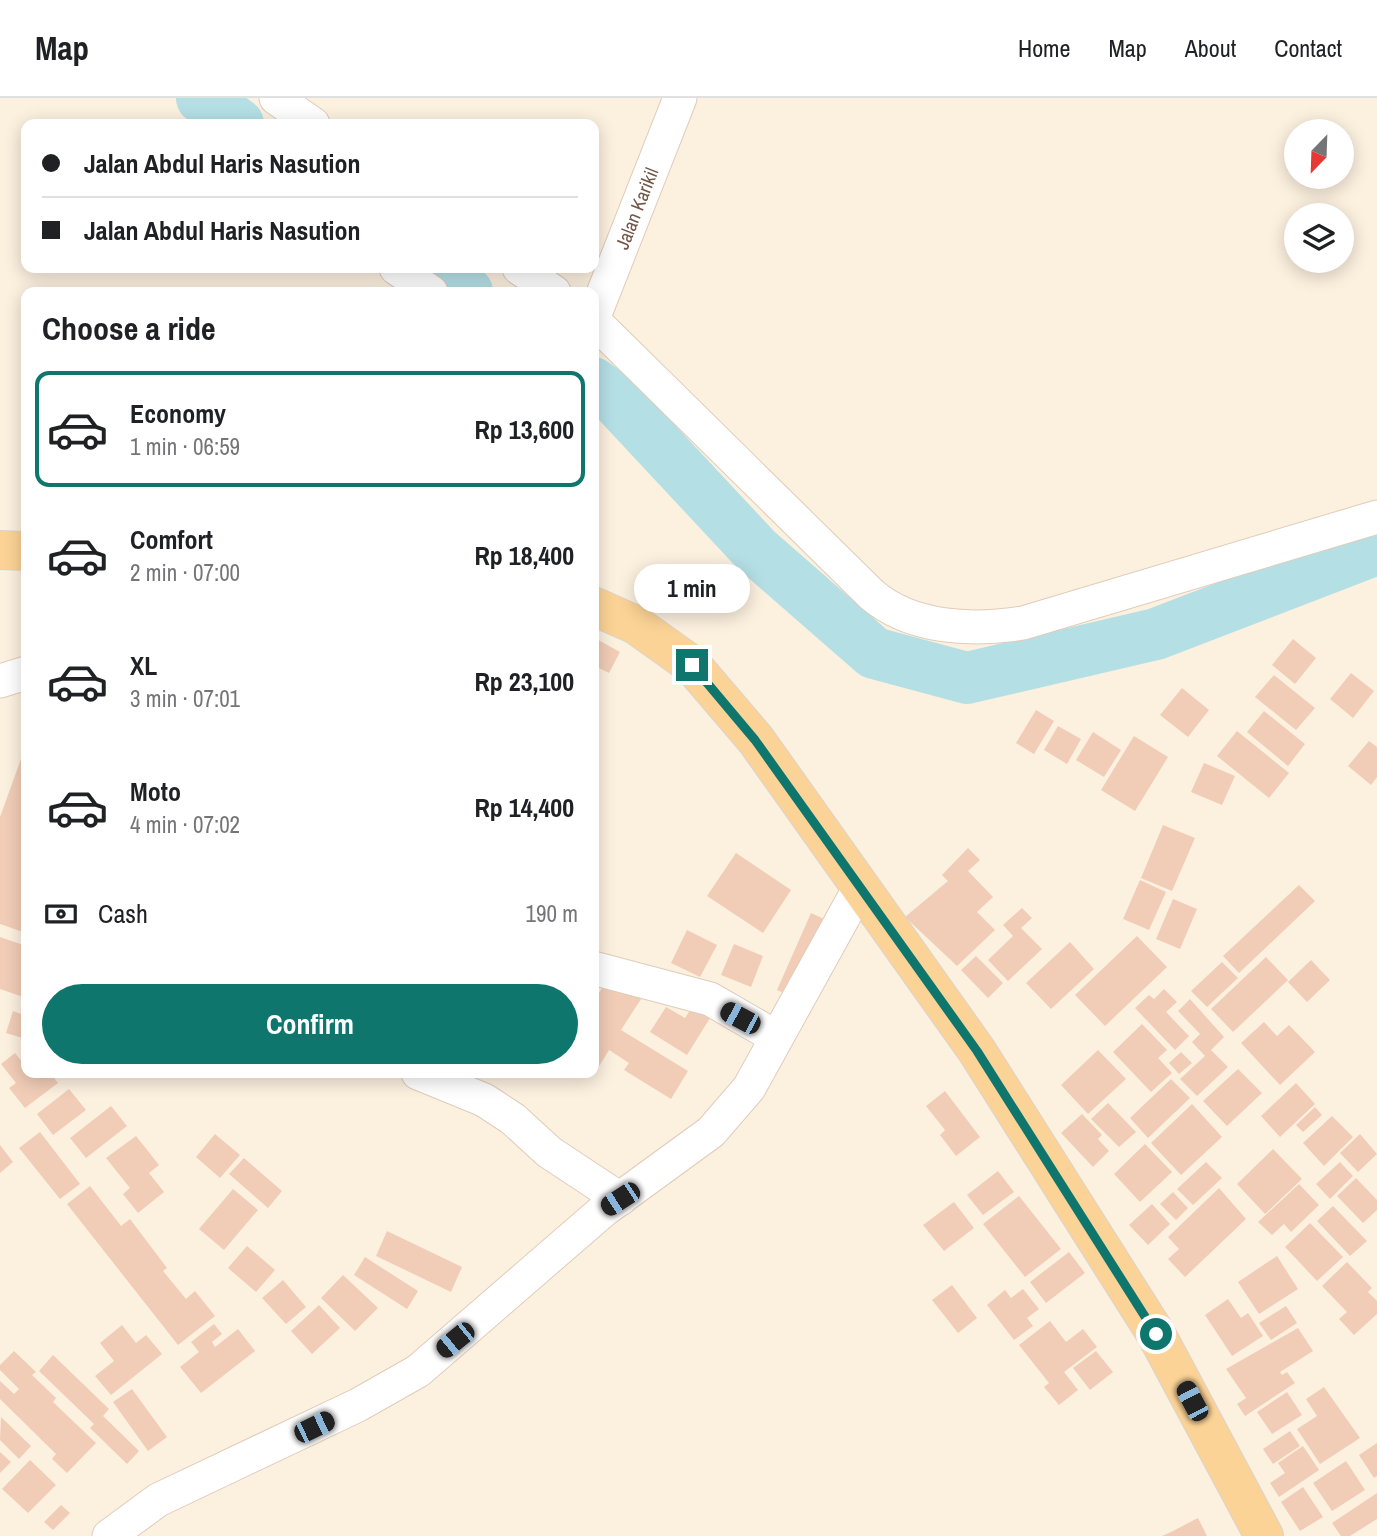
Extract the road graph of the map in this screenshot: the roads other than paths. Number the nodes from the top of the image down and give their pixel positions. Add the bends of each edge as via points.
1 (276, 98) edge
2 (680, 98) edge
3 (306, 119) edge
4 (403, 273) edge
5 (526, 273) edge
6 (423, 287) edge
7 (547, 287) edge
8 (599, 305) edge
9 (599, 326) edge
10 (1377, 517) edge
11 (0, 550) edge
12 (21, 551) edge
13 (599, 609) edge
14 (21, 675) edge
15 (0, 681) edge
16 (859, 889) junction
17 (599, 970) edge
18 (776, 1037) junction
19 (430, 1078) edge
20 (620, 1199) junction
21 (109, 1536) edge
22 (1264, 1536) edge

1 - 3 street
2 - 8 street, Jalan Karikil
4 - 6 street
5 - 7 street
9 - 10 street via 877,599 927,623 1023,623
11 - 12 main road
13 - 16 main road via 636,625 692,665 755,740
14 - 15 street
16 - 18 street
16 - 22 main road via 977,1051 1149,1322
17 - 18 street via 710,999
18 - 20 street via 733,1111
19 - 20 street via 484,1100 549,1152
20 - 21 street via 557,1248 418,1371 358,1405 158,1500

